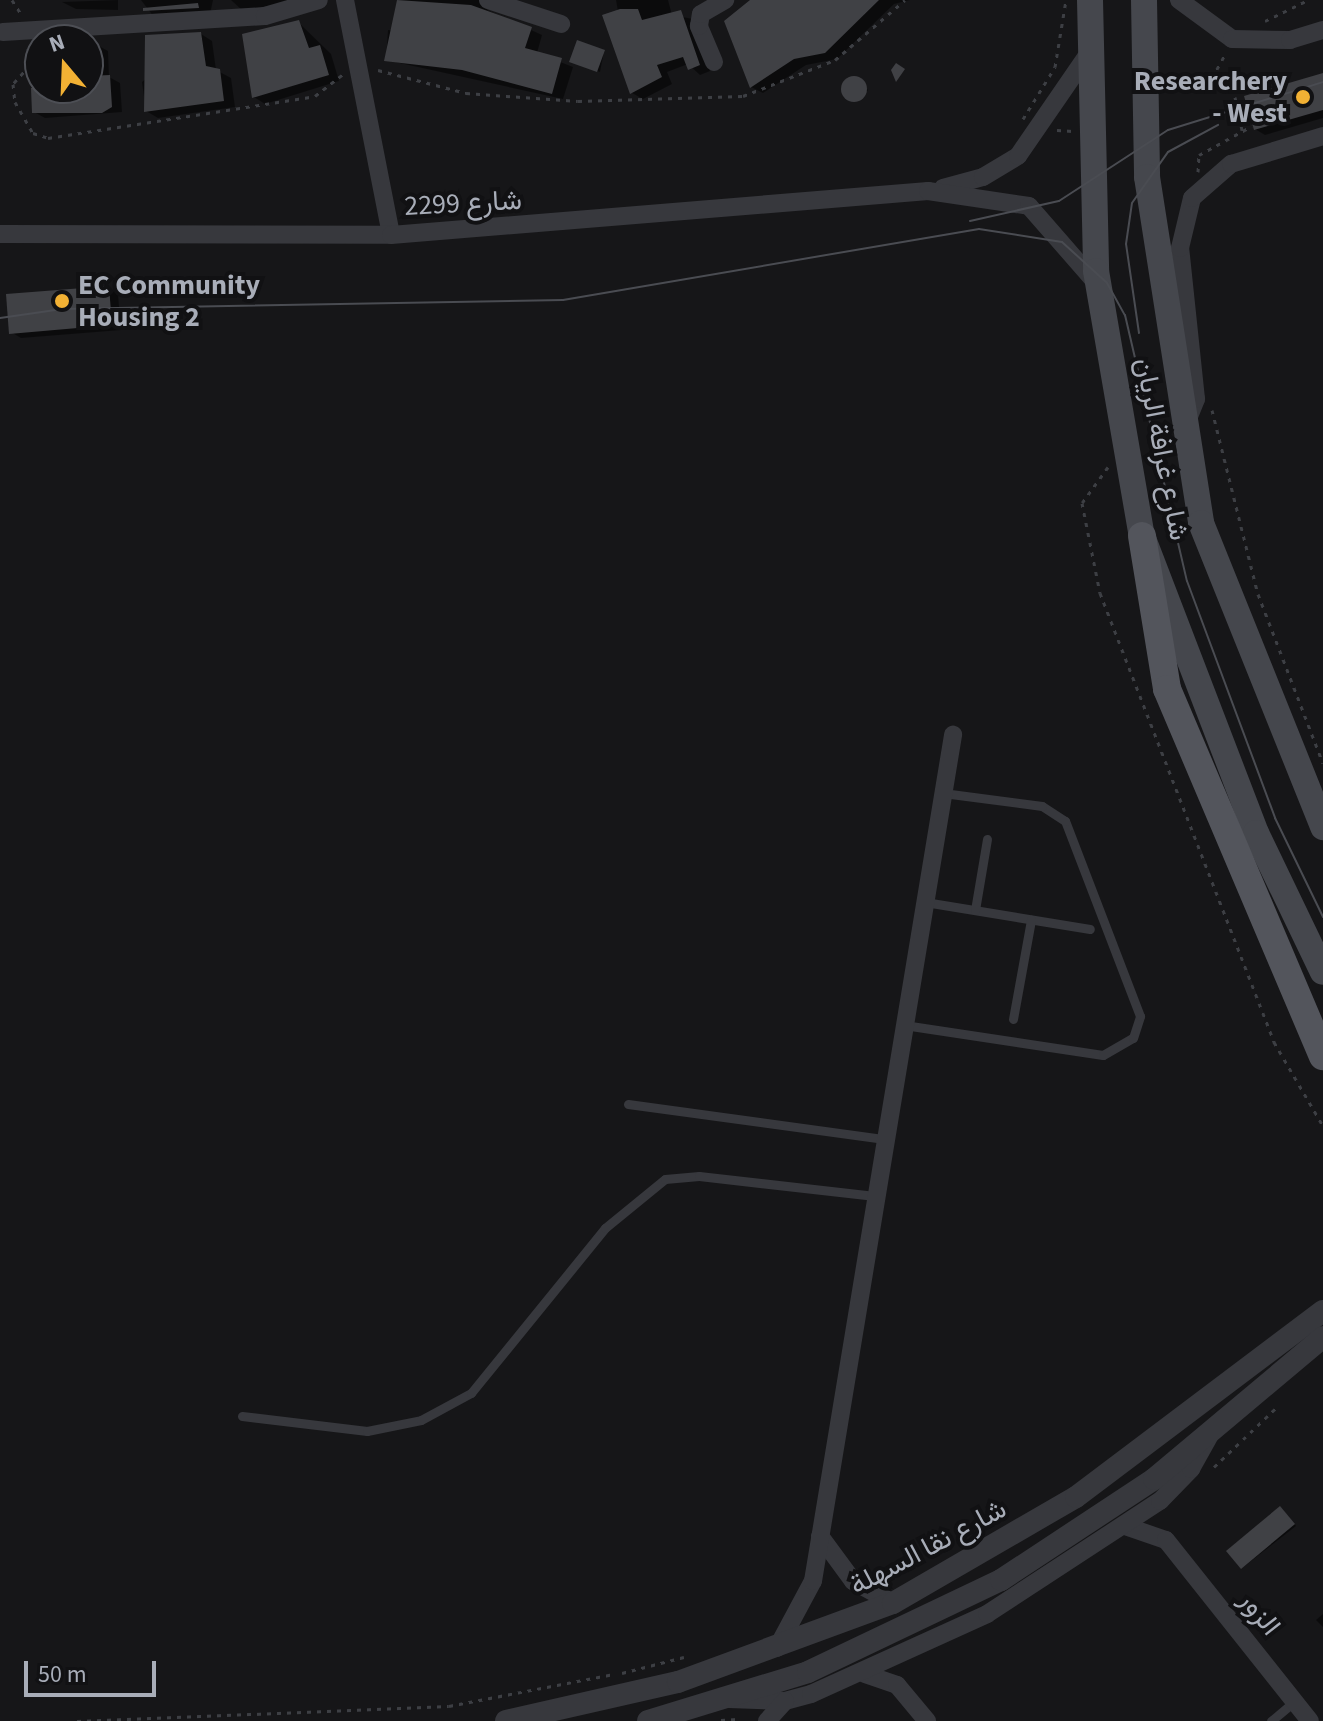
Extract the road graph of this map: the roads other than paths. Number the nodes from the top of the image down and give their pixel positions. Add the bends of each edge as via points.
1 (319, 0) edge
2 (345, 0) edge
3 (488, 0) edge
4 (725, 0) edge
5 (1090, 0) edge
6 (1144, 0) edge
7 (1179, 0) edge
8 (561, 24) dead end
9 (1323, 30) edge
10 (3, 32) dead end
11 (1088, 54) junction
12 (714, 62) dead end
13 (1323, 136) edge
14 (928, 191) junction
15 (0, 234) edge
16 (391, 235) junction
17 (1098, 286) junction
18 (1184, 427) junction
19 (1142, 536) junction
20 (953, 735) dead end
21 (943, 793) junction
22 (1323, 827) edge
23 (987, 839) dead end
24 (925, 902) junction
25 (975, 910) junction
26 (1031, 920) junction
27 (1090, 929) dead end
28 (1323, 972) edge
29 (1013, 1019) dead end
30 (904, 1025) junction
31 (1323, 1056) edge
32 (628, 1104) dead end
33 (885, 1139) junction
34 (875, 1196) junction
35 (1322, 1312) edge
36 (1323, 1337) edge
37 (242, 1416) dead end
38 (1214, 1427) junction
39 (1160, 1501) junction
40 (1125, 1526) junction
41 (818, 1534) junction
42 (1166, 1540) junction
43 (893, 1603) junction
44 (775, 1650) junction
45 (909, 1654) junction
46 (865, 1674) junction
47 (903, 1690) junction
48 (729, 1699) junction
49 (785, 1701) junction
50 (1294, 1702) junction
51 (506, 1721) edge
52 (648, 1721) edge
53 (767, 1721) edge
54 (927, 1721) edge
55 (1271, 1721) edge
56 (1310, 1721) edge

1 - 10 street via 265,16
2 - 16 street
3 - 8 street
4 - 12 street via 701,14 699,26
5 - 11 main road, شارع غرافة الريان
6 - 18 main road, شارع غرافة الريان via 1147,177
7 - 9 street via 1232,39 1290,40
11 - 14 street, شارع 2299 via 1018,156 983,177
11 - 17 main road, شارع غرافة الريان
13 - 18 street via 1231,164 1192,198 1180,248 1196,399
14 - 16 street, شارع 2299
14 - 17 street, شارع 2299 via 1029,206
15 - 16 street, شارع 2299
17 - 19 main road, شارع غرافة الريان
18 - 22 main road, شارع غرافة الريان via 1201,523
19 - 28 main road, شارع غرافة الريان via 1256,833
19 - 31 main road via 1167,689
20 - 21 street
21 - 24 street
21 - 30 lane via 1042,806 1065,821 1140,1016 1133,1038 1103,1055
23 - 25 lane
24 - 25 lane
24 - 30 street
25 - 26 lane
26 - 27 lane
26 - 29 lane
30 - 33 street
32 - 33 lane
33 - 34 street
34 - 37 lane via 665,1179 605,1228 471,1393 421,1420 367,1431
34 - 41 street
35 - 43 street, شارع نقا السهلة via 1076,1497
36 - 38 street
38 - 39 street via 1191,1469
38 - 48 street via 1129,1497 989,1587 879,1643
39 - 40 street
39 - 42 street, الزور
40 - 42 street
40 - 45 street
41 - 43 street via 853,1581
41 - 44 street via 805,1603
42 - 50 street, الزور
43 - 44 street, شارع نقا السهلة
44 - 51 street, شارع نقا السهلة via 585,1707
45 - 46 street
45 - 47 street
46 - 47 street
46 - 49 street
47 - 54 street
48 - 49 street
48 - 52 street
49 - 53 street
50 - 55 lane
50 - 56 street, الزور

